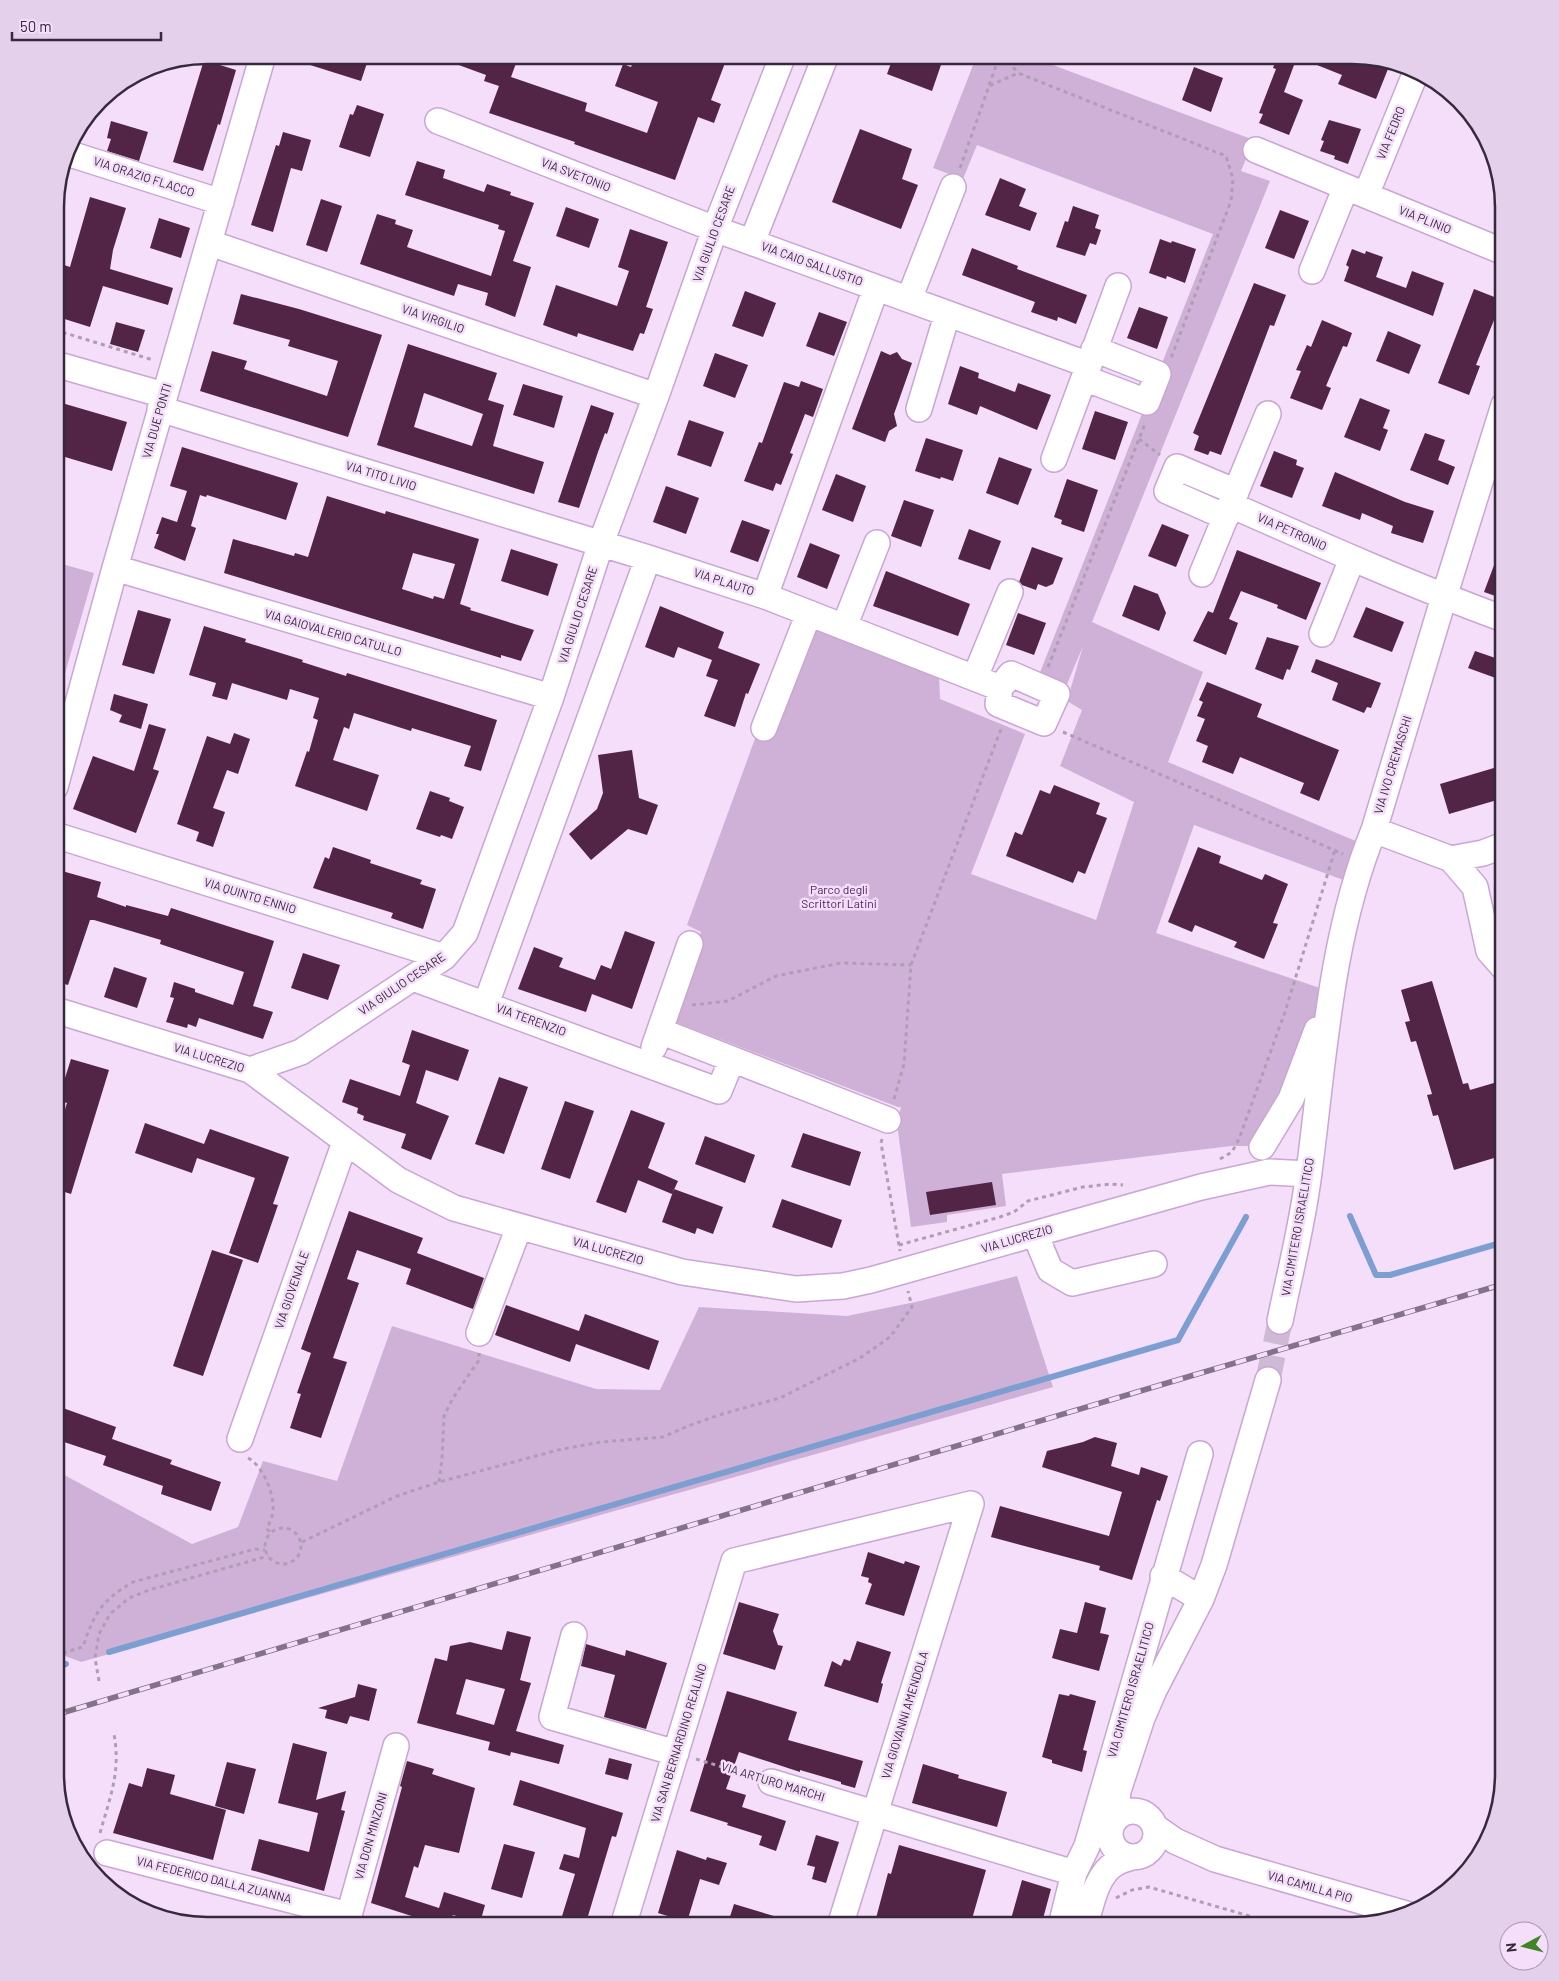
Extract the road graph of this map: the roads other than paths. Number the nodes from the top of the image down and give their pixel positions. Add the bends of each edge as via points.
1 (260, 64) edge
2 (779, 64) edge
3 (822, 64) edge
4 (1413, 78) edge
5 (438, 121) dead end
6 (1256, 150) dead end
7 (74, 155) edge
8 (954, 187) dead end
9 (1356, 191) junction
10 (221, 202) junction
11 (715, 229) junction
12 (752, 242) junction
13 (210, 243) junction
14 (1495, 248) edge
15 (1312, 271) dead end
16 (1118, 286) dead end
17 (876, 288) junction
18 (909, 299) junction
19 (948, 315) junction
20 (1089, 364) junction
21 (64, 367) edge
22 (656, 396) junction
23 (162, 402) junction
24 (919, 409) dead end
25 (1268, 414) dead end
26 (1054, 459) dead end
27 (1495, 467) edge
28 (1231, 505) junction
29 (602, 543) junction
30 (877, 543) dead end
31 (648, 558) junction
32 (1352, 559) junction
33 (115, 568) junction
34 (1202, 574) dead end
35 (1010, 592) dead end
36 (765, 596) junction
37 (1444, 597) junction
38 (809, 613) junction
39 (1495, 616) edge
40 (844, 627) junction
41 (1322, 634) dead end
42 (975, 677) junction
43 (551, 698) junction
44 (1005, 698) junction
45 (764, 728) dead end
46 (64, 754) edge
47 (1374, 830) junction
48 (64, 838) edge
49 (1495, 848) edge
50 (1451, 859) junction
51 (690, 944) dead end
52 (444, 957) junction
53 (1495, 958) edge
54 (413, 978) junction
55 (1331, 993) junction
56 (486, 1004) junction
57 (64, 1013) edge
58 (660, 1031) junction
59 (732, 1059) junction
60 (648, 1064) junction
61 (250, 1070) junction
62 (888, 1120) road end
63 (1314, 1132) junction
64 (344, 1142) junction
65 (1262, 1147) junction
66 (1309, 1174) junction
67 (1201, 1187) junction
68 (519, 1226) junction
69 (1035, 1234) junction
70 (1154, 1264) dead end
71 (1280, 1321) tunnel mouth
72 (479, 1333) road end
73 (1268, 1380) tunnel mouth
74 (241, 1436) road end
75 (1200, 1454) dead end
76 (970, 1504) joint
77 (1163, 1576) junction
78 (1201, 1599) junction
79 (574, 1635) dead end
80 (396, 1746) dead end
81 (1130, 1751) junction
82 (676, 1752) junction
83 (771, 1782) road end
84 (875, 1812) junction
85 (1147, 1819) junction
86 (1113, 1827) junction
87 (1087, 1846) junction
88 (103, 1847) road end
89 (1141, 1854) junction
90 (1215, 1859) junction
91 (1074, 1873) junction
92 (1394, 1910) edge
93 (337, 1917) edge
94 (348, 1917) edge
95 (626, 1917) edge
96 (843, 1917) edge
97 (1063, 1917) edge
98 (1088, 1917) edge

1 - 10 street, VIA DUE PONTI
2 - 11 street, VIA GIULIO CESARE
3 - 12 street
4 - 9 street, VIA FEDRO
5 - 11 street, VIA SVETONIO
6 - 9 street, VIA PLINIO
7 - 10 street, VIA ORAZIO FLACCO
8 - 18 street
9 - 14 street, VIA PLINIO
9 - 15 street
10 - 13 street, VIA DUE PONTI
11 - 12 street, VIA CAIO SALLUSTIO
11 - 22 street, VIA GIULIO CESARE
12 - 17 street, VIA CAIO SALLUSTIO
13 - 22 street, VIA VIRGILIO
13 - 23 street, VIA DUE PONTI
16 - 20 street
17 - 18 street, VIA CAIO SALLUSTIO
17 - 36 street
18 - 19 street, VIA CAIO SALLUSTIO
19 - 20 street, VIA CAIO SALLUSTIO
19 - 24 street
20 - 26 street
21 - 23 street, VIA TITO LIVIO
22 - 29 street, VIA GIULIO CESARE
23 - 29 street, VIA TITO LIVIO
23 - 33 street, VIA DUE PONTI
25 - 28 street
27 - 37 street, VIA IVO CREMASCHI
28 - 32 street, VIA PETRONIO
28 - 34 street
29 - 31 street, VIA PLAUTO
29 - 43 street, VIA GIULIO CESARE
30 - 40 street
31 - 36 street, VIA PLAUTO
31 - 56 street
32 - 37 street, VIA PETRONIO
32 - 41 street
33 - 43 street, VIA GAIOVALERIO CATULLO
33 - 46 street, VIA DUE PONTI
35 - 42 street
36 - 38 street, VIA PLAUTO
37 - 39 street, VIA PETRONIO
37 - 47 street, VIA IVO CREMASCHI
38 - 40 street, VIA PLAUTO
38 - 45 street
40 - 42 street, VIA PLAUTO
42 - 44 street, VIA PLAUTO
43 - 52 street, VIA GIULIO CESARE via 465,933
44 - 44 street, VIA PLAUTO via 1011,674 1057,694 1044,724
47 - 50 street
47 - 55 street, VIA IVO CREMASCHI via 1361,862
48 - 52 street, VIA QUINTO ENNIO
49 - 50 street
50 - 53 street via 1475,887 1489,951
51 - 58 street
52 - 54 street, VIA GIULIO CESARE
54 - 56 street, VIA TERENZIO
54 - 61 street, VIA GIULIO CESARE via 301,1052
55 - 63 street, VIA IVO CREMASCHI
55 - 65 street, VIA LUCREZIO via 1291,1099
56 - 60 street, VIA TERENZIO
57 - 61 street, VIA LUCREZIO
58 - 59 street
58 - 60 street
59 - 60 street, VIA TERENZIO via 719,1091
59 - 62 street
61 - 64 street, VIA LUCREZIO
63 - 65 street, VIA LUCREZIO via 1297,1125 1285,1125
63 - 66 street, VIA CIMITERO ISRAELITICO
64 - 68 street, VIA LUCREZIO via 398,1180 454,1208
64 - 74 street, VIA GIOVENALE
65 - 67 street, VIA LUCREZIO
66 - 67 street, VIA LUCREZIO via 1269,1172
66 - 71 street, VIA CIMITERO ISRAELITICO
67 - 69 street, VIA LUCREZIO
68 - 69 street, VIA LUCREZIO via 682,1272 796,1289 843,1286
68 - 72 street
69 - 70 street via 1050,1270 1072,1283
73 - 78 street, VIA CIMITERO ISRAELITICO
75 - 77 street, VIA CIMITERO ISRAELITICO
76 - 82 street, VIA SAN BERNARDINO REALINO via 734,1561
76 - 84 street, VIA GIOVANNI AMENDOLA
77 - 78 street
77 - 87 street, VIA CIMITERO ISRAELITICO
78 - 81 street, VIA CIMITERO ISRAELITICO via 1154,1690
79 - 82 street via 552,1717
80 - 94 street, VIA DON MINZONI
81 - 85 street, VIA CIMITERO ISRAELITICO via 1134,1797
81 - 86 street, VIA CIMITERO ISRAELITICO via 1118,1791
82 - 95 street, VIA SAN BERNARDINO REALINO
83 - 84 street, VIA ARTURO MARCHI
84 - 91 street, VIA ARTURO MARCHI
84 - 96 street, VIA GIOVANNI AMENDOLA
85 - 86 street via 1126,1812
85 - 89 street via 1156,1840
85 - 90 street, VIA CAMILLA PIO via 1175,1841
86 - 87 street
86 - 89 street via 1111,1842 1119,1852
87 - 91 street, VIA CIMITERO ISRAELITICO
88 - 93 street, VIA FEDERICO DALLA ZUANNA
89 - 90 street, VIA CAMILLA PIO
89 - 98 street via 1116,1863 1103,1875
90 - 92 street, VIA CAMILLA PIO
91 - 97 street, VIA CIMITERO ISRAELITICO

